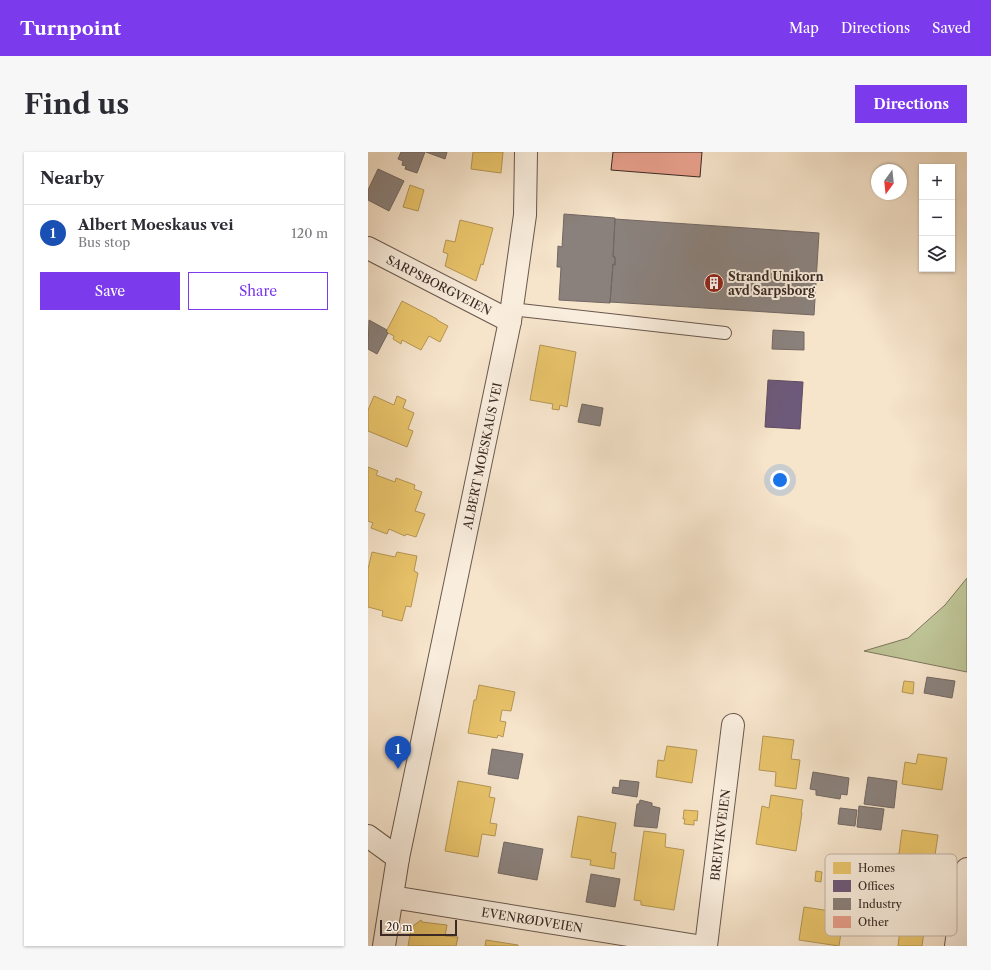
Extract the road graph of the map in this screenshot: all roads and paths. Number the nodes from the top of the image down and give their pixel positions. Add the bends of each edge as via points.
1 (526, 152) edge
2 (368, 248) edge
3 (510, 315) junction
4 (725, 333) dead end
5 (733, 724) dead end
6 (368, 836) edge
7 (398, 858) junction
8 (967, 869) edge
9 (392, 897) junction
10 (384, 946) edge
11 (697, 946) edge
12 (706, 946) edge
13 (956, 946) edge

1 - 3 street, ALBERT MOESKAUS VEI via 525,215
2 - 3 street, SARPSBORGVEIEN
3 - 4 lane
3 - 7 street, ALBERT MOESKAUS VEI
5 - 12 street, BREIVIKVEIEN
6 - 7 street
7 - 9 street, ALBERT MOESKAUS VEI
8 - 13 street
9 - 10 street, ALBERT MOESKAUS VEI
9 - 11 street, EVENRØDVEIEN

